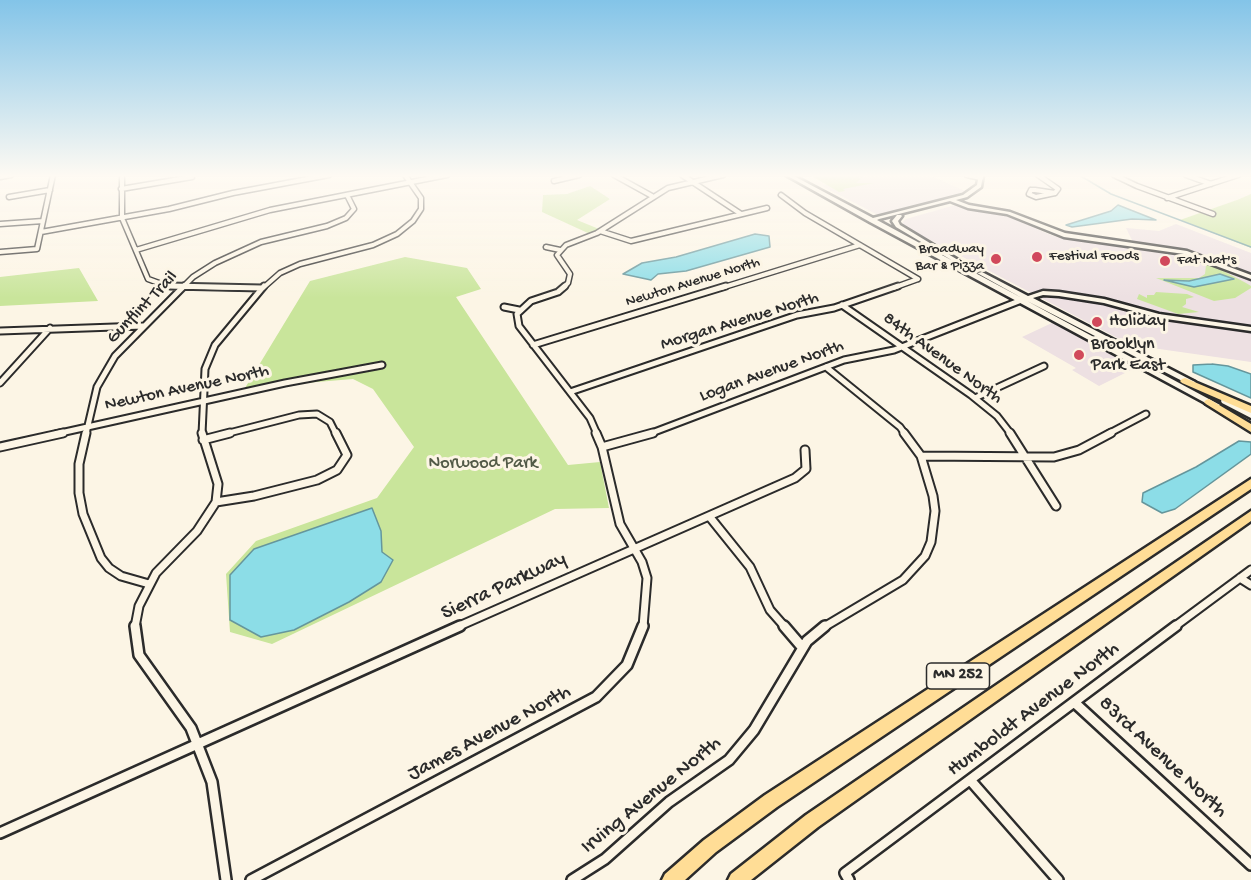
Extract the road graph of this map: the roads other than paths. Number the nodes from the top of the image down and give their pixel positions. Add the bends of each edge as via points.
1 (44, 216) edge
2 (132, 216) edge
3 (248, 216) edge
4 (348, 216) edge
5 (417, 216) edge
6 (622, 216) edge
7 (733, 216) edge
8 (810, 216) edge
9 (869, 216) edge
10 (870, 216) edge
11 (891, 216) edge
12 (899, 216) joint
13 (1016, 216) edge
14 (122, 218) junction
15 (877, 220) junction
16 (43, 221) junction
17 (0, 224) edge
18 (600, 231) junction
19 (40, 232) junction
20 (860, 245) junction
21 (546, 248) dead end
22 (136, 250) junction
23 (560, 250) junction
24 (0, 252) edge
25 (955, 260) junction
26 (1251, 277) edge
27 (183, 287) junction
28 (262, 288) junction
29 (1051, 293) junction
30 (1023, 299) junction
31 (842, 305) junction
32 (504, 307) dead end
33 (519, 310) junction
34 (143, 326) junction
35 (50, 328) junction
36 (1251, 329) edge
37 (0, 331) edge
38 (1093, 334) junction
39 (533, 345) junction
40 (903, 346) junction
41 (382, 365) dead end
42 (1044, 366) dead end
43 (826, 367) junction
44 (1185, 381) joint
45 (0, 383) edge
46 (570, 392) junction
47 (975, 398) junction
48 (202, 401) junction
49 (1209, 402) joint
50 (1251, 412) edge
51 (1146, 414) dead end
52 (87, 426) junction
53 (1251, 426) edge
54 (202, 440) junction
55 (0, 447) edge
56 (602, 447) junction
57 (806, 450) dead end
58 (921, 456) junction
59 (1027, 458) junction
60 (1251, 474) edge
61 (1251, 483) edge
62 (1234, 494) junction
63 (216, 502) junction
64 (1056, 506) dead end
65 (1251, 515) edge
66 (709, 516) junction
67 (634, 548) junction
68 (1251, 570) edge
69 (1240, 578) junction
70 (149, 584) junction
71 (1251, 585) edge
72 (802, 647) junction
73 (1075, 703) junction
74 (199, 746) junction
75 (970, 781) junction
76 (0, 833) edge
77 (1251, 865) edge
78 (226, 880) edge
79 (251, 880) edge
80 (572, 880) edge
81 (672, 880) edge
82 (737, 880) edge
83 (849, 880) edge
84 (1058, 880) edge

1 - 16 street
2 - 14 street
3 - 22 street
4 - 27 street, Gunflint Trail via 327,226 240,250 207,267
5 - 28 street via 406,228 373,245 289,268
6 - 18 street
7 - 18 street via 631,241
8 - 20 street
9 - 15 main road
10 - 15 main road
11 - 15 main road
12 - 15 main road
12 - 25 main road via 895,221 898,226
13 - 26 main road via 1064,235 1185,252
14 - 19 street
14 - 22 street
15 - 25 main road
15 - 30 main road
16 - 17 street
16 - 19 street
18 - 23 street
19 - 24 street via 37,249
20 - 31 street, Morgan Avenue North via 918,279
20 - 39 street, Newton Avenue North
21 - 23 street
22 - 27 street via 148,279
23 - 33 street via 558,259 570,274 568,284
25 - 30 main road
27 - 28 street
27 - 34 street, Gunflint Trail
28 - 48 street via 209,357
29 - 30 main road
29 - 36 main road via 1095,299 1159,316
29 - 38 main road via 1043,296 1045,305
30 - 38 main road
30 - 40 street, Logan Avenue North
30 - 49 main road
31 - 40 street, 84th Avenue North
31 - 46 street, Morgan Avenue North via 797,315
32 - 33 street
33 - 39 street, James Avenue North via 519,326
34 - 35 street
34 - 52 street, Gunflint Trail via 105,372
35 - 37 street
35 - 45 street
38 - 44 main road
39 - 46 street, James Avenue North
40 - 43 street, Logan Avenue North
40 - 47 street, 84th Avenue North
41 - 48 street, Newton Avenue North
42 - 47 street
43 - 56 street, Logan Avenue North via 642,437
43 - 58 street via 900,427
44 - 50 highway
46 - 56 street, James Avenue North via 590,418
47 - 59 street, 84th Avenue North via 997,416
48 - 52 street, Newton Avenue North
48 - 54 street
49 - 53 highway
51 - 59 street via 1079,450 1054,457
52 - 55 street, Newton Avenue North
52 - 70 street, Gunflint Trail via 79,471 81,503 90,536 109,568
54 - 63 street via 218,484
54 - 63 street via 293,416 317,414 330,422 348,455 337,470 317,480
56 - 67 street, James Avenue North via 620,524
57 - 66 street, Sierra Parkway via 807,463 802,474
58 - 59 street
58 - 72 street, Irving Avenue North via 934,511 931,542 925,556 903,580 831,621
59 - 64 street, 84th Avenue North
60 - 62 highway
61 - 62 highway, MN 252
62 - 81 highway, MN 252 via 771,801
63 - 70 street via 208,519
65 - 82 highway, MN 252 via 812,821
66 - 67 street, Sierra Parkway
66 - 72 street via 750,567 770,610
67 - 74 street, Sierra Parkway
67 - 79 street, James Avenue North via 647,578 643,628 627,665 596,697
68 - 69 street, Humboldt Avenue North
69 - 71 street
69 - 73 street, Humboldt Avenue North
70 - 74 street via 135,623 139,655 191,728
72 - 80 street, Irving Avenue North via 754,730 729,760 669,802 605,859
73 - 75 street, Humboldt Avenue North
73 - 77 street, 83rd Avenue North
74 - 76 street, Sierra Parkway
74 - 78 street via 212,782
75 - 83 street, Humboldt Avenue North via 845,873
75 - 84 street

